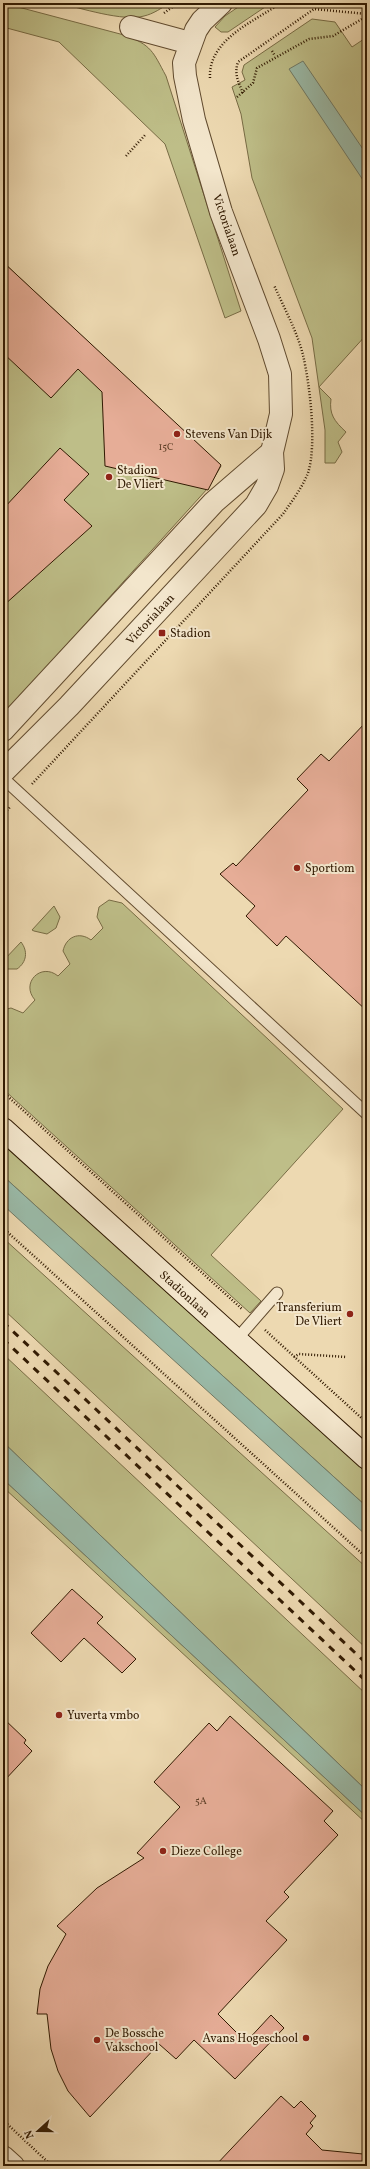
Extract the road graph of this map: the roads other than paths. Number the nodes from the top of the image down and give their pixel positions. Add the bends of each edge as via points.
1 (221, 4) edge
2 (131, 27) dead end
3 (190, 43) junction
4 (272, 452) junction
5 (3, 730) edge
6 (3, 772) edge
7 (3, 778) edge
8 (367, 1114) edge
9 (3, 1129) edge
10 (276, 1293) dead end
11 (236, 1340) junction
12 (367, 1458) edge
13 (3, 2157) edge
14 (12, 2166) edge

1 - 3 street, Victorialaan via 202,20
2 - 3 street
3 - 4 street, Victorialaan via 184,63 194,120 222,212 270,339 280,374 281,414
4 - 5 street via 214,502
4 - 6 street, Victorialaan via 273,469 256,505 74,700
7 - 8 lane
9 - 11 street, Stadionlaan
10 - 11 lane
11 - 12 street, Stadionlaan
13 - 14 street

